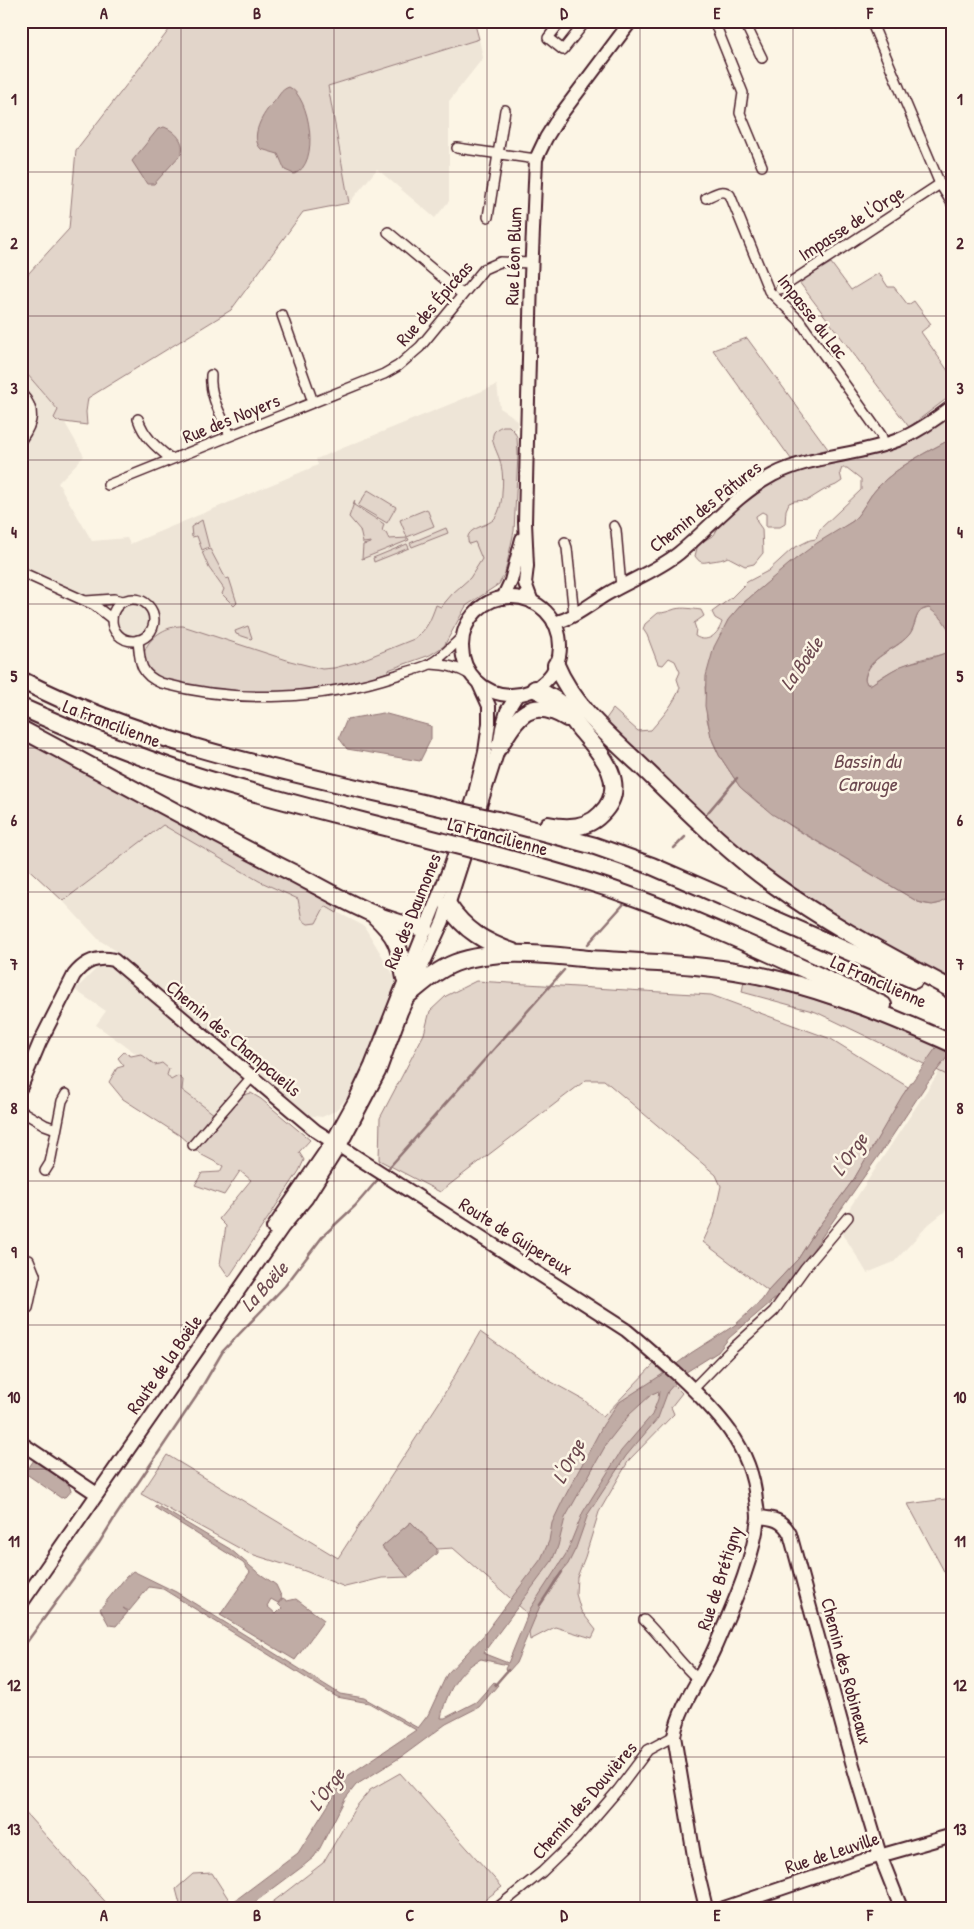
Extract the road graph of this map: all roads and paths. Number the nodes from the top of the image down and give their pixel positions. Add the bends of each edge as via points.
1 (561, 21) edge
2 (586, 21) edge
3 (631, 21) edge
4 (714, 21) edge
5 (744, 21) edge
6 (830, 21) edge
7 (848, 21) edge
8 (871, 21) edge
9 (762, 58) dead end
10 (505, 110) dead end
11 (457, 148) dead end
12 (498, 154) junction
13 (536, 159) junction
14 (762, 166) dead end
15 (940, 184) junction
16 (706, 198) dead end
17 (953, 205) edge
18 (488, 217) dead end
19 (388, 232) dead end
20 (532, 263) junction
21 (780, 289) dead end
22 (462, 294) junction
23 (282, 315) dead end
24 (211, 376) dead end
25 (365, 381) joint
26 (21, 393) edge
27 (313, 402) junction
28 (953, 406) edge
29 (138, 419) dead end
30 (230, 435) junction
31 (21, 440) edge
32 (884, 444) junction
33 (171, 459) junction
34 (108, 485) dead end
35 (525, 522) junction
36 (614, 526) dead end
37 (565, 542) dead end
38 (21, 572) edge
39 (621, 586) junction
40 (503, 598) junction
41 (86, 601) junction
42 (123, 601) junction
43 (532, 602) junction
44 (112, 619) junction
45 (563, 623) junction
46 (462, 637) junction
47 (138, 640) junction
48 (431, 664) junction
49 (556, 665) junction
50 (21, 680) edge
51 (475, 680) junction
52 (535, 689) junction
53 (516, 695) junction
54 (21, 707) edge
55 (575, 723) junction
56 (21, 729) edge
57 (499, 747) junction
58 (514, 824) junction
59 (442, 888) junction
60 (448, 905) junction
61 (371, 913) junction
62 (443, 921) junction
63 (425, 928) junction
64 (520, 954) junction
65 (406, 978) junction
66 (953, 992) edge
67 (408, 995) junction
68 (953, 997) edge
69 (931, 1030) junction
70 (953, 1036) edge
71 (953, 1044) edge
72 (251, 1078) junction
73 (21, 1087) edge
74 (66, 1094) dead end
75 (21, 1111) edge
76 (56, 1130) junction
77 (335, 1144) junction
78 (193, 1145) dead end
79 (45, 1171) dead end
80 (848, 1217) dead end
81 (29, 1260) dead end
82 (21, 1268) edge
83 (35, 1275) junction
84 (28, 1308) dead end
85 (667, 1365) joint
86 (693, 1389) junction
87 (21, 1443) edge
88 (94, 1492) junction
89 (758, 1517) junction
90 (21, 1592) edge
91 (21, 1604) edge
92 (644, 1620) dead end
93 (699, 1680) junction
94 (674, 1736) junction
95 (953, 1835) edge
96 (880, 1855) junction
97 (497, 1908) edge
98 (706, 1908) edge
99 (724, 1908) edge
100 (901, 1908) edge

1 - 2 street via 548,38 563,50
3 - 13 main road, Rue Léon Blum via 559,117
4 - 14 street via 743,93 740,113
5 - 9 street
6 - 7 street via 840,24
8 - 15 street
10 - 12 street
11 - 12 street
12 - 13 street
12 - 18 street
13 - 20 main road, Rue Léon Blum
15 - 17 street
15 - 21 street, Impasse de l'Orge
16 - 32 street, Impasse du Lac via 721,192 730,195 770,291 799,320 881,434
19 - 22 street
20 - 22 street, Rue des Épicéas via 492,264
20 - 35 main road, Rue Léon Blum
22 - 25 street, Rue des Épicéas via 408,358 384,374
23 - 27 street
24 - 30 street via 210,385
25 - 27 street, Rue des Noyers
26 - 31 street via 30,406 31,426
27 - 30 street, Rue des Noyers
28 - 32 main road, Chemin des Pâtures via 930,423
29 - 33 street via 147,438
30 - 33 street, Rue des Noyers
32 - 39 main road, Chemin des Pâtures via 812,460 773,476 752,489 678,554
33 - 34 street, Rue des Noyers
35 - 40 main road, Rue Léon Blum via 511,581
35 - 43 main road, Rue Léon Blum via 525,583
36 - 39 street, Chemin des Pâtures
37 - 45 street
38 - 41 street
39 - 45 main road, Chemin des Pâtures
40 - 43 main road
40 - 46 main road via 488,603 474,614
41 - 42 street
41 - 44 street
42 - 44 street
42 - 47 street via 138,599 145,602 154,614 152,630
43 - 45 main road
44 - 47 street via 121,636
45 - 49 main road
46 - 48 street
46 - 51 main road via 462,654
47 - 48 street via 140,665 152,680 225,695 321,694 370,684
48 - 51 street via 459,668
49 - 52 main road
49 - 66 highway via 569,688 602,728 747,864 800,903
50 - 58 highway, La Francilienne, bridge via 116,721 202,749
51 - 53 main road via 494,693
51 - 59 main road, Rue des Daumones via 490,706 485,752
52 - 53 main road
52 - 55 highway via 564,707
53 - 57 main road, Rue des Daumones via 507,711
54 - 69 highway, La Francilienne, bridge via 99,741 192,774 487,853 644,901
55 - 57 highway via 548,708 529,710 512,725
55 - 58 highway via 605,759 612,773 612,799 606,810 588,824 575,828 527,822
56 - 61 highway
57 - 60 main road, Rue des Daumones
58 - 68 highway, La Francilienne via 595,846 652,866
59 - 60 main road
59 - 63 main road, Rue des Daumones
60 - 62 main road, Rue des Daumones
60 - 64 highway via 461,923 479,937
61 - 63 highway via 408,926
61 - 65 highway via 395,939
62 - 63 main road
62 - 67 main road, Rue des Daumones
63 - 65 main road, Rue des Daumones
64 - 67 highway via 454,963
64 - 69 highway via 728,970 774,978
65 - 77 main road, Rue des Daumones
67 - 77 main road, Rue des Daumones via 379,1072 350,1128
69 - 70 highway, La Francilienne
69 - 71 highway
72 - 73 main road, Chemin des Champcueils via 114,960 95,958 74,975
72 - 77 main road, Chemin des Champcueils
72 - 78 street
74 - 76 street
75 - 76 street
76 - 79 street via 50,1163
77 - 85 main road, Route de Guipereux via 622,1328
77 - 88 main road, Route de la Boële via 306,1200 282,1228
80 - 86 street via 774,1311
81 - 83 street
82 - 83 street
83 - 84 street
85 - 86 main road, Rue de Brétigny
86 - 89 main road, Rue de Brétigny via 735,1436 755,1486
87 - 88 main road
88 - 90 main road, Route de la Boële
88 - 91 main road, Route de la Boële
89 - 93 main road, Rue de Brétigny via 732,1608
89 - 96 main road, Chemin des Robineaux via 778,1520 790,1534
92 - 93 street
93 - 94 main road, Rue de Brétigny via 676,1723
94 - 97 street, Chemin des Douvières via 648,1750 576,1839
94 - 98 main road, Rue de Brétigny
95 - 96 main road, Rue de Leuville
96 - 99 main road, Rue de Leuville
96 - 100 main road, Chemin des Robineaux

